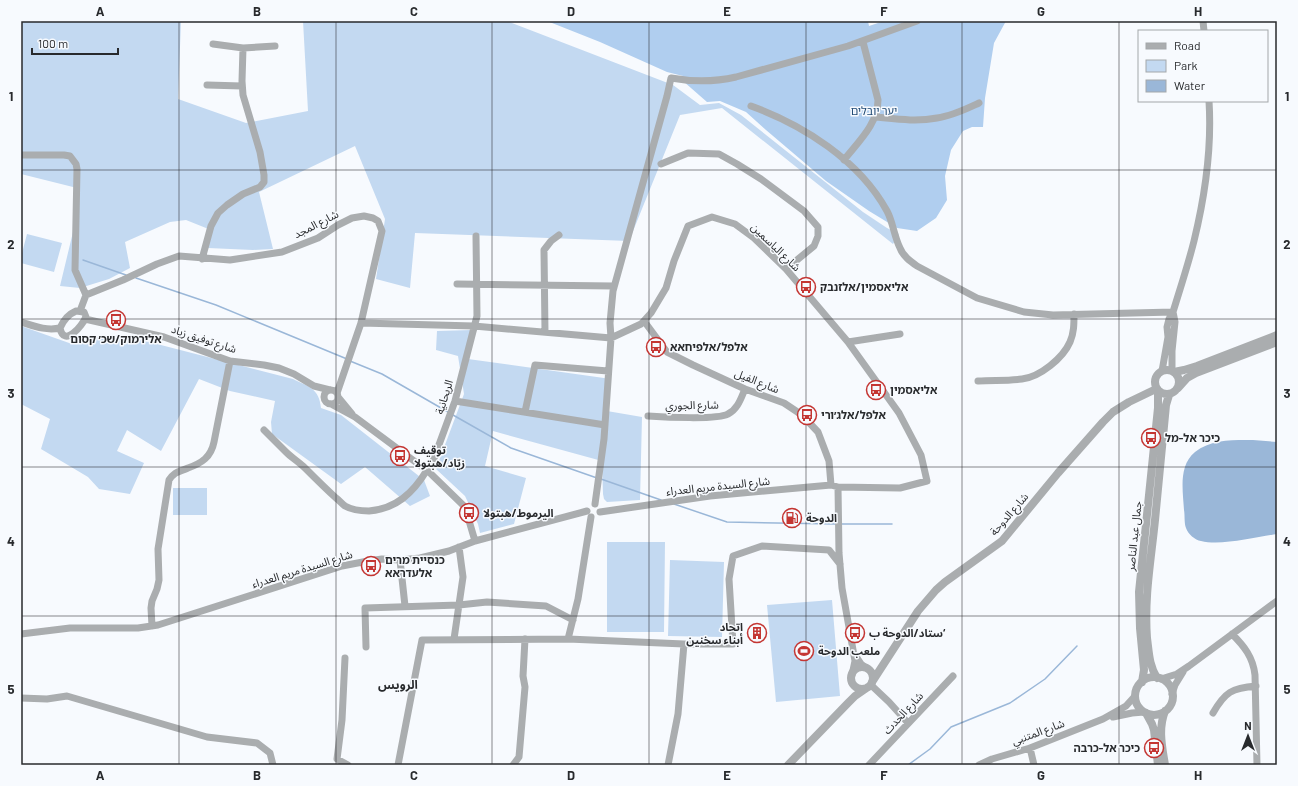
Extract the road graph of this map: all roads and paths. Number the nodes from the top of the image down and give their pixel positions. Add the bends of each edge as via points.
1 (917, 21) edge
2 (863, 42) junction
3 (213, 44) dead end
4 (275, 46) dead end
5 (243, 48) junction
6 (207, 85) dead end
7 (242, 86) junction
8 (1209, 102) edge
9 (979, 103) dead end
10 (751, 106) dead end
11 (875, 117) junction
12 (21, 156) edge
13 (844, 160) junction
14 (661, 164) dead end
15 (558, 235) dead end
16 (476, 236) dead end
17 (202, 259) junction
18 (786, 269) junction
19 (457, 284) dead end
20 (477, 284) junction
21 (544, 285) junction
22 (614, 286) junction
23 (86, 295) junction
24 (80, 311) junction
25 (1173, 312) junction
26 (1074, 314) junction
27 (85, 319) junction
28 (644, 321) junction
29 (21, 322) edge
30 (361, 323) junction
31 (474, 326) junction
32 (60, 328) junction
33 (545, 332) junction
34 (900, 334) dead end
35 (1277, 336) edge
36 (611, 338) junction
37 (848, 342) junction
38 (1277, 342) edge
39 (230, 361) junction
40 (608, 371) junction
41 (1162, 371) junction
42 (1173, 372) junction
43 (978, 380) dead end
44 (314, 386) junction
45 (1178, 388) junction
46 (745, 389) junction
47 (1157, 390) junction
48 (335, 393) junction
49 (1169, 395) junction
50 (455, 401) junction
51 (327, 402) junction
52 (525, 412) junction
53 (648, 416) dead end
54 (355, 417) junction
55 (605, 425) junction
56 (264, 430) dead end
57 (428, 471) junction
58 (831, 485) junction
59 (838, 487) junction
60 (595, 504) junction
61 (587, 511) junction
62 (600, 512) junction
63 (591, 517) junction
64 (475, 541) junction
65 (459, 547) junction
66 (400, 560) junction
67 (840, 564) junction
68 (1277, 601) edge
69 (459, 605) junction
70 (405, 606) junction
71 (572, 620) junction
72 (152, 626) junction
73 (21, 634) edge
74 (1232, 634) junction
75 (454, 639) junction
76 (525, 639) junction
77 (568, 639) junction
78 (684, 644) junction
79 (366, 647) dead end
80 (855, 652) junction
81 (345, 658) dead end
82 (887, 661) junction
83 (1189, 666) junction
84 (868, 669) junction
85 (953, 676) dead end
86 (852, 677) junction
87 (1159, 679) junction
88 (1142, 682) junction
89 (870, 685) junction
90 (1256, 686) junction
91 (1172, 694) junction
92 (1135, 696) junction
93 (21, 698) edge
94 (846, 705) junction
95 (1165, 711) junction
96 (1145, 713) junction
97 (1213, 713) dead end
98 (1103, 719) junction
99 (908, 723) junction
100 (1030, 748) junction
101 (273, 765) edge
102 (348, 765) edge
103 (398, 765) edge
104 (513, 765) edge
105 (668, 765) edge
106 (788, 765) edge
107 (869, 765) edge
108 (979, 765) edge
109 (1034, 765) edge
110 (1158, 765) edge
111 (1165, 765) edge
112 (1257, 765) edge

1 - 2 street
2 - 11 street via 878,100
2 - 22 street via 721,81 671,78
3 - 5 street
4 - 5 street
5 - 7 street
6 - 7 street
7 - 17 street via 260,152 264,182 218,213 211,226
8 - 25 street via 1205,189 1194,242
9 - 11 street via 933,119 907,121
10 - 13 street via 805,131
11 - 13 street
12 - 23 street via 64,155 70,156 76,164 78,169 75,270
13 - 26 street via 875,193 892,222 900,248 916,266 977,298 1000,305 1024,312
14 - 18 street via 688,153 719,154 761,179 804,211 818,227 818,236 814,246
15 - 21 street via 544,250
16 - 20 street, الريحانية
17 - 23 street, شارع المجد via 179,256
17 - 30 street, شارع المجد via 230,260 282,252 318,238 352,218 373,218 378,221 382,230
18 - 28 street, شارع الياسمين via 754,238 735,224 712,217 688,226 666,288
18 - 37 street, شارع الياسمين
19 - 20 street
20 - 21 street
20 - 31 street, الريحانية via 477,316
21 - 22 street
21 - 33 street
22 - 36 street
23 - 24 street
24 - 27 street via 84,312
24 - 32 street via 70,315 62,322
25 - 26 street
25 - 41 street via 1167,327 1168,337
25 - 42 street
26 - 43 street via 1074,329 1070,343 1061,356 1043,371 1024,379
27 - 32 street via 71,335 64,335
27 - 39 street, شارع توفيق زياد via 164,337
28 - 36 street, شارع الياسمين
28 - 46 street, شارع الفيل via 667,352
29 - 32 street via 49,329
30 - 31 street
30 - 48 street, شارع المجد
31 - 33 street
31 - 50 street, الريحانية
33 - 36 street
34 - 37 street
35 - 42 street via 1198,366
36 - 40 street
37 - 59 street, شارع الياسمين via 899,413 921,455 926,481 900,488
38 - 45 street via 1196,373
39 - 44 street, شارع توفيق زياد via 279,368
39 - 72 street via 211,454 189,468 173,474 169,480 158,550 159,580 151,608
40 - 52 street via 535,365
40 - 55 street
41 - 42 street
41 - 47 street via 1155,378
42 - 45 street via 1178,376
44 - 48 street
44 - 51 street
45 - 49 street
46 - 53 street, شارع الجوري via 737,407 728,415
46 - 58 street, شارع الفيل via 784,403 802,415 818,432 829,461
47 - 49 street
47 - 82 street, شارع الدوحة via 1129,402 1103,422 1002,541 936,590 918,611
47 - 88 street, جمال عبد الناصر via 1158,408 1139,592 1144,670
48 - 51 street via 335,403
48 - 51 street via 325,393 324,398
48 - 54 street
49 - 87 street, جمال عبد الناصر via 1146,592 1150,661 1152,670
50 - 52 street
50 - 57 street, الريحانية
51 - 54 street
52 - 55 street
54 - 57 street
55 - 60 street
56 - 57 street, الريحانية via 345,506 354,509 363,511 390,507 420,483
57 - 64 street via 465,507
58 - 59 street, شارع السيدة مريم العدراء
58 - 62 street, شارع السيدة مريم العدراء via 710,496
59 - 67 street
60 - 61 street via 590,505
60 - 62 street
61 - 63 street
61 - 64 street, شارع السيدة مريم العدراء
62 - 63 street via 596,517
63 - 71 street via 578,599
64 - 65 street, شارع السيدة مريم العدراء
65 - 66 street, شارع السيدة مريم العدراء via 420,558
65 - 69 street via 463,577
66 - 70 street
66 - 72 street, شارع السيدة مريم العدراء via 375,560 342,566
67 - 78 street via 829,550 800,547 762,546 733,556 729,579 733,644
67 - 80 street via 843,601
68 - 74 street
69 - 70 street
69 - 71 street via 487,602 546,606
69 - 75 street
70 - 79 street via 365,608
71 - 77 street
72 - 73 street, شارع السيدة مريم العدراء via 70,628
74 - 83 street
74 - 90 street via 1250,656
75 - 76 street
75 - 103 street via 422,640
76 - 77 street
76 - 104 street via 525,687 518,757
77 - 78 street
78 - 105 street via 678,714
80 - 84 street via 857,658
80 - 86 street
81 - 102 street via 337,759
82 - 84 street via 875,669
82 - 89 street, شارع الدوحة
83 - 87 street via 1177,674
83 - 91 street via 1178,680
84 - 86 street via 858,668
84 - 89 street via 873,676
85 - 99 street, شارع الحدث
86 - 89 street via 857,688
86 - 94 street
87 - 88 street via 1150,678
87 - 91 street via 1167,683
88 - 92 street
89 - 94 street, شارع الدوحة
89 - 99 street
90 - 97 street via 1232,690 1219,702
90 - 112 street
91 - 95 street via 1170,705
92 - 96 street via 1139,708
92 - 98 street via 1126,706
93 - 101 street via 47,699 68,696 207,737 257,743 270,753
94 - 106 street, شارع الدوحة
95 - 96 street via 1156,715
95 - 111 street via 1161,728
96 - 98 street
96 - 110 street via 1154,730
98 - 100 street, شارع المتنبي
99 - 107 street, شارع الحدث
100 - 108 street, شارع المتنبي
100 - 109 street

